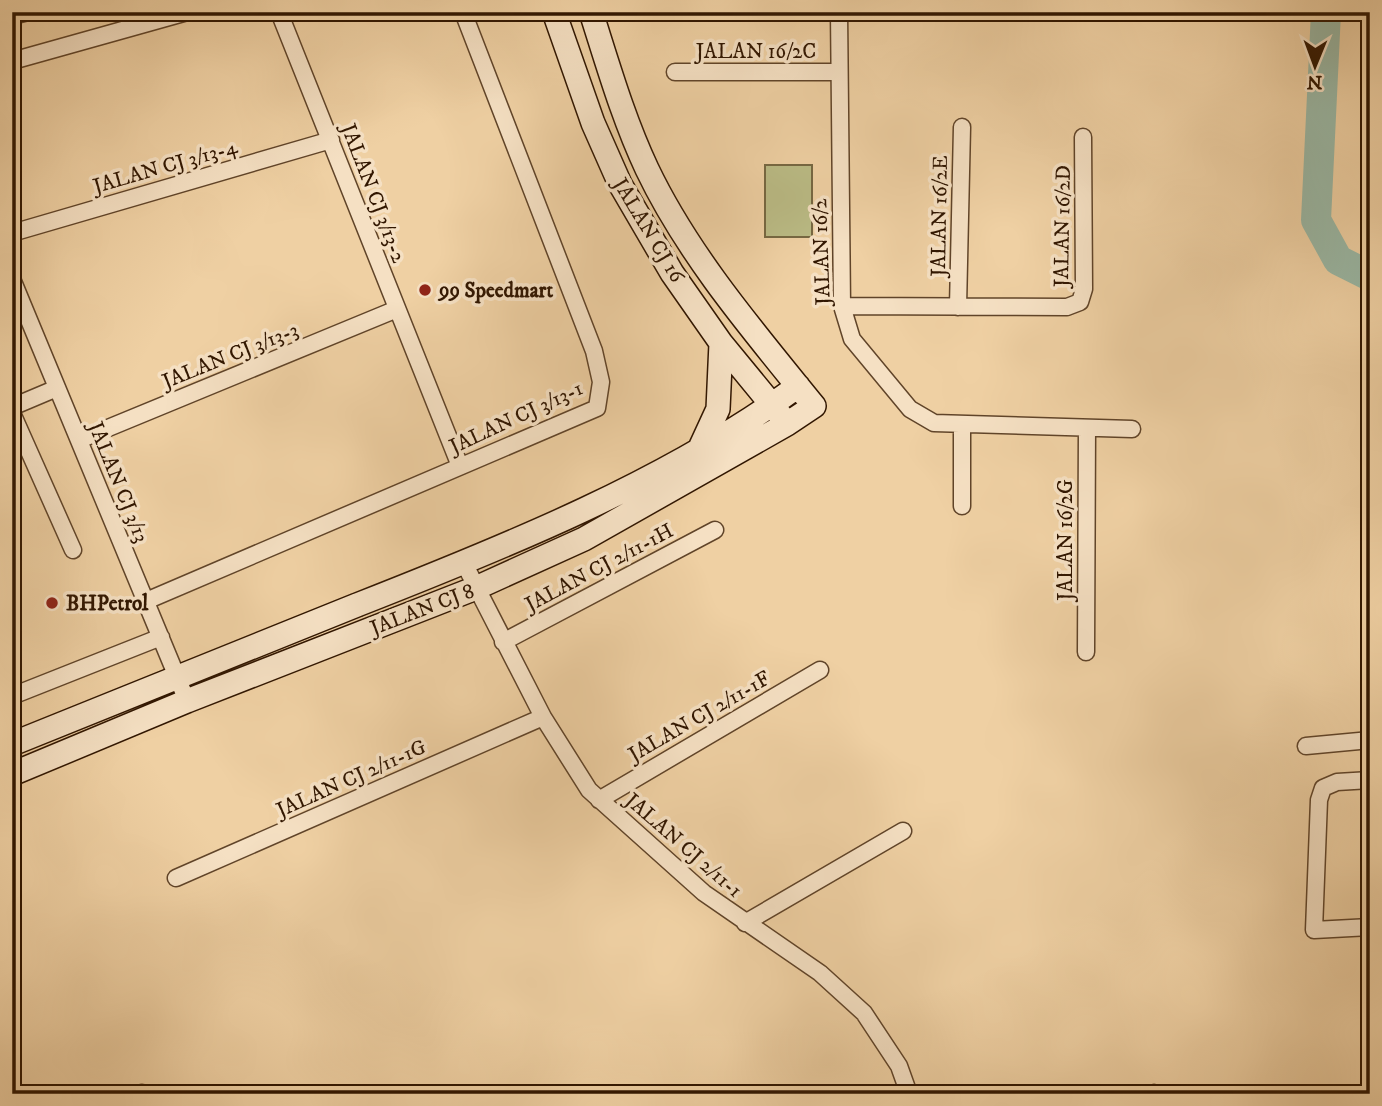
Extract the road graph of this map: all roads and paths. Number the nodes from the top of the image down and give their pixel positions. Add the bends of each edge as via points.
1 (27, 12) edge
2 (187, 12) edge
3 (279, 12) edge
4 (463, 12) edge
5 (554, 12) edge
6 (591, 12) edge
7 (839, 12) edge
8 (12, 16) edge
9 (12, 61) edge
10 (675, 72) dead end
11 (838, 72) junction
12 (962, 127) dead end
13 (1083, 137) dead end
14 (331, 140) junction
15 (12, 233) edge
16 (12, 279) edge
17 (842, 306) junction
18 (958, 307) junction
19 (397, 309) junction
20 (721, 343) junction
21 (798, 386) junction
22 (57, 388) junction
23 (773, 405) junction
24 (814, 405) joint
25 (12, 407) edge
26 (12, 413) edge
27 (787, 424) junction
28 (962, 426) junction
29 (1087, 428) junction
30 (1132, 429) dead end
31 (79, 440) junction
32 (700, 448) junction
33 (460, 466) junction
34 (962, 506) dead end
35 (715, 530) dead end
36 (72, 550) dead end
37 (464, 563) junction
38 (476, 588) junction
39 (146, 601) junction
40 (161, 637) junction
41 (503, 642) junction
42 (1086, 652) dead end
43 (820, 670) dead end
44 (177, 677) junction
45 (12, 696) edge
46 (187, 701) junction
47 (543, 717) junction
48 (1370, 740) edge
49 (12, 744) edge
50 (1306, 746) dead end
51 (12, 774) edge
52 (1370, 780) edge
53 (599, 800) junction
54 (903, 831) dead end
55 (176, 878) dead end
56 (745, 923) junction
57 (1370, 927) edge
58 (909, 1094) edge

1 - 8 street
2 - 9 street
3 - 14 street, JALAN CJ 3/13-2
4 - 33 street, JALAN CJ 3/13-1 via 594,351 601,382 597,408
5 - 20 street, JALAN CJ 16 via 620,184 672,273
6 - 21 street, JALAN CJ 16 via 648,170 701,260
7 - 11 street, JALAN 16/2
10 - 11 street, JALAN 16/2C
11 - 17 street, JALAN 16/2
12 - 18 street, JALAN 16/2E
13 - 18 street, JALAN 16/2D via 1084,289 1080,302 1067,307
14 - 15 street, JALAN CJ 3/13-4
14 - 19 street, JALAN CJ 3/13-2
16 - 22 street, JALAN CJ 3/13
17 - 18 street
17 - 28 street, JALAN 16/2 via 852,339 910,409 934,423
19 - 31 street, JALAN CJ 3/13-3
19 - 33 street, JALAN CJ 3/13-2
20 - 23 street, JALAN CJ 16
20 - 32 street via 718,410
21 - 23 street, JALAN CJ 8
21 - 24 street, JALAN CJ 16
22 - 25 street
22 - 31 street, JALAN CJ 3/13
23 - 27 street, JALAN CJ 16
23 - 32 street, JALAN CJ 8
24 - 27 street, JALAN CJ 8
26 - 36 street
27 - 38 street, JALAN CJ 8 via 584,539
28 - 29 street, JALAN 16/2
28 - 34 street
29 - 30 street, JALAN 16/2
29 - 42 street, JALAN 16/2G
31 - 39 street, JALAN CJ 3/13
32 - 37 street, JALAN CJ 8
33 - 39 street, JALAN CJ 3/13-1
35 - 41 street, JALAN CJ 2/11-1H
37 - 38 street, JALAN CJ 2/11-1
37 - 44 street, JALAN CJ 8
38 - 41 street, JALAN CJ 2/11-1
38 - 46 street, JALAN CJ 8
39 - 40 street, JALAN CJ 3/13
40 - 44 street, JALAN CJ 3/13
40 - 45 street
41 - 47 street, JALAN CJ 2/11-1
43 - 53 street, JALAN CJ 2/11-1F
44 - 46 street, JALAN CJ 3/13
44 - 49 street, JALAN CJ 8
46 - 51 street, JALAN CJ 8
47 - 53 street, JALAN CJ 2/11-1
47 - 55 street, JALAN CJ 2/11-1G
48 - 50 street
52 - 57 street via 1336,782 1323,788 1314,930
53 - 56 street, JALAN CJ 2/11-1
54 - 56 street
56 - 58 street, JALAN CJ 2/11-1 via 820,973 864,1013 899,1066

